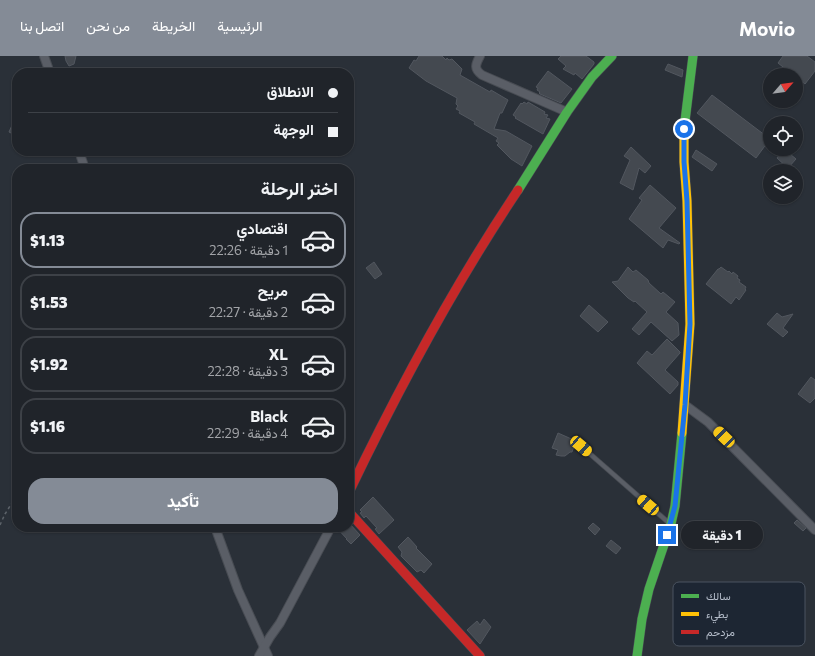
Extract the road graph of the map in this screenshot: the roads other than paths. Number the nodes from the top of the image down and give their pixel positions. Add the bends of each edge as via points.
1 (44, 56) edge
2 (480, 56) edge
3 (612, 56) edge
4 (693, 56) edge
5 (48, 68) edge
6 (567, 112) junction
7 (685, 405) junction
8 (581, 446) dead end
9 (354, 482) edge
10 (354, 517) edge
11 (671, 524) junction
12 (815, 530) edge
13 (217, 532) edge
14 (328, 532) edge
15 (263, 648) junction
16 (258, 656) edge
17 (268, 656) edge
18 (480, 656) edge
19 (637, 656) edge

1 - 5 street
2 - 6 street via 477,72
3 - 6 street via 592,77
4 - 7 street via 684,129 690,324
6 - 9 street via 467,269 434,326
7 - 11 street
7 - 12 street via 708,422
8 - 11 lane
10 - 18 street
11 - 19 street via 649,589
13 - 15 street
14 - 15 street via 280,623
15 - 16 street
15 - 17 street

